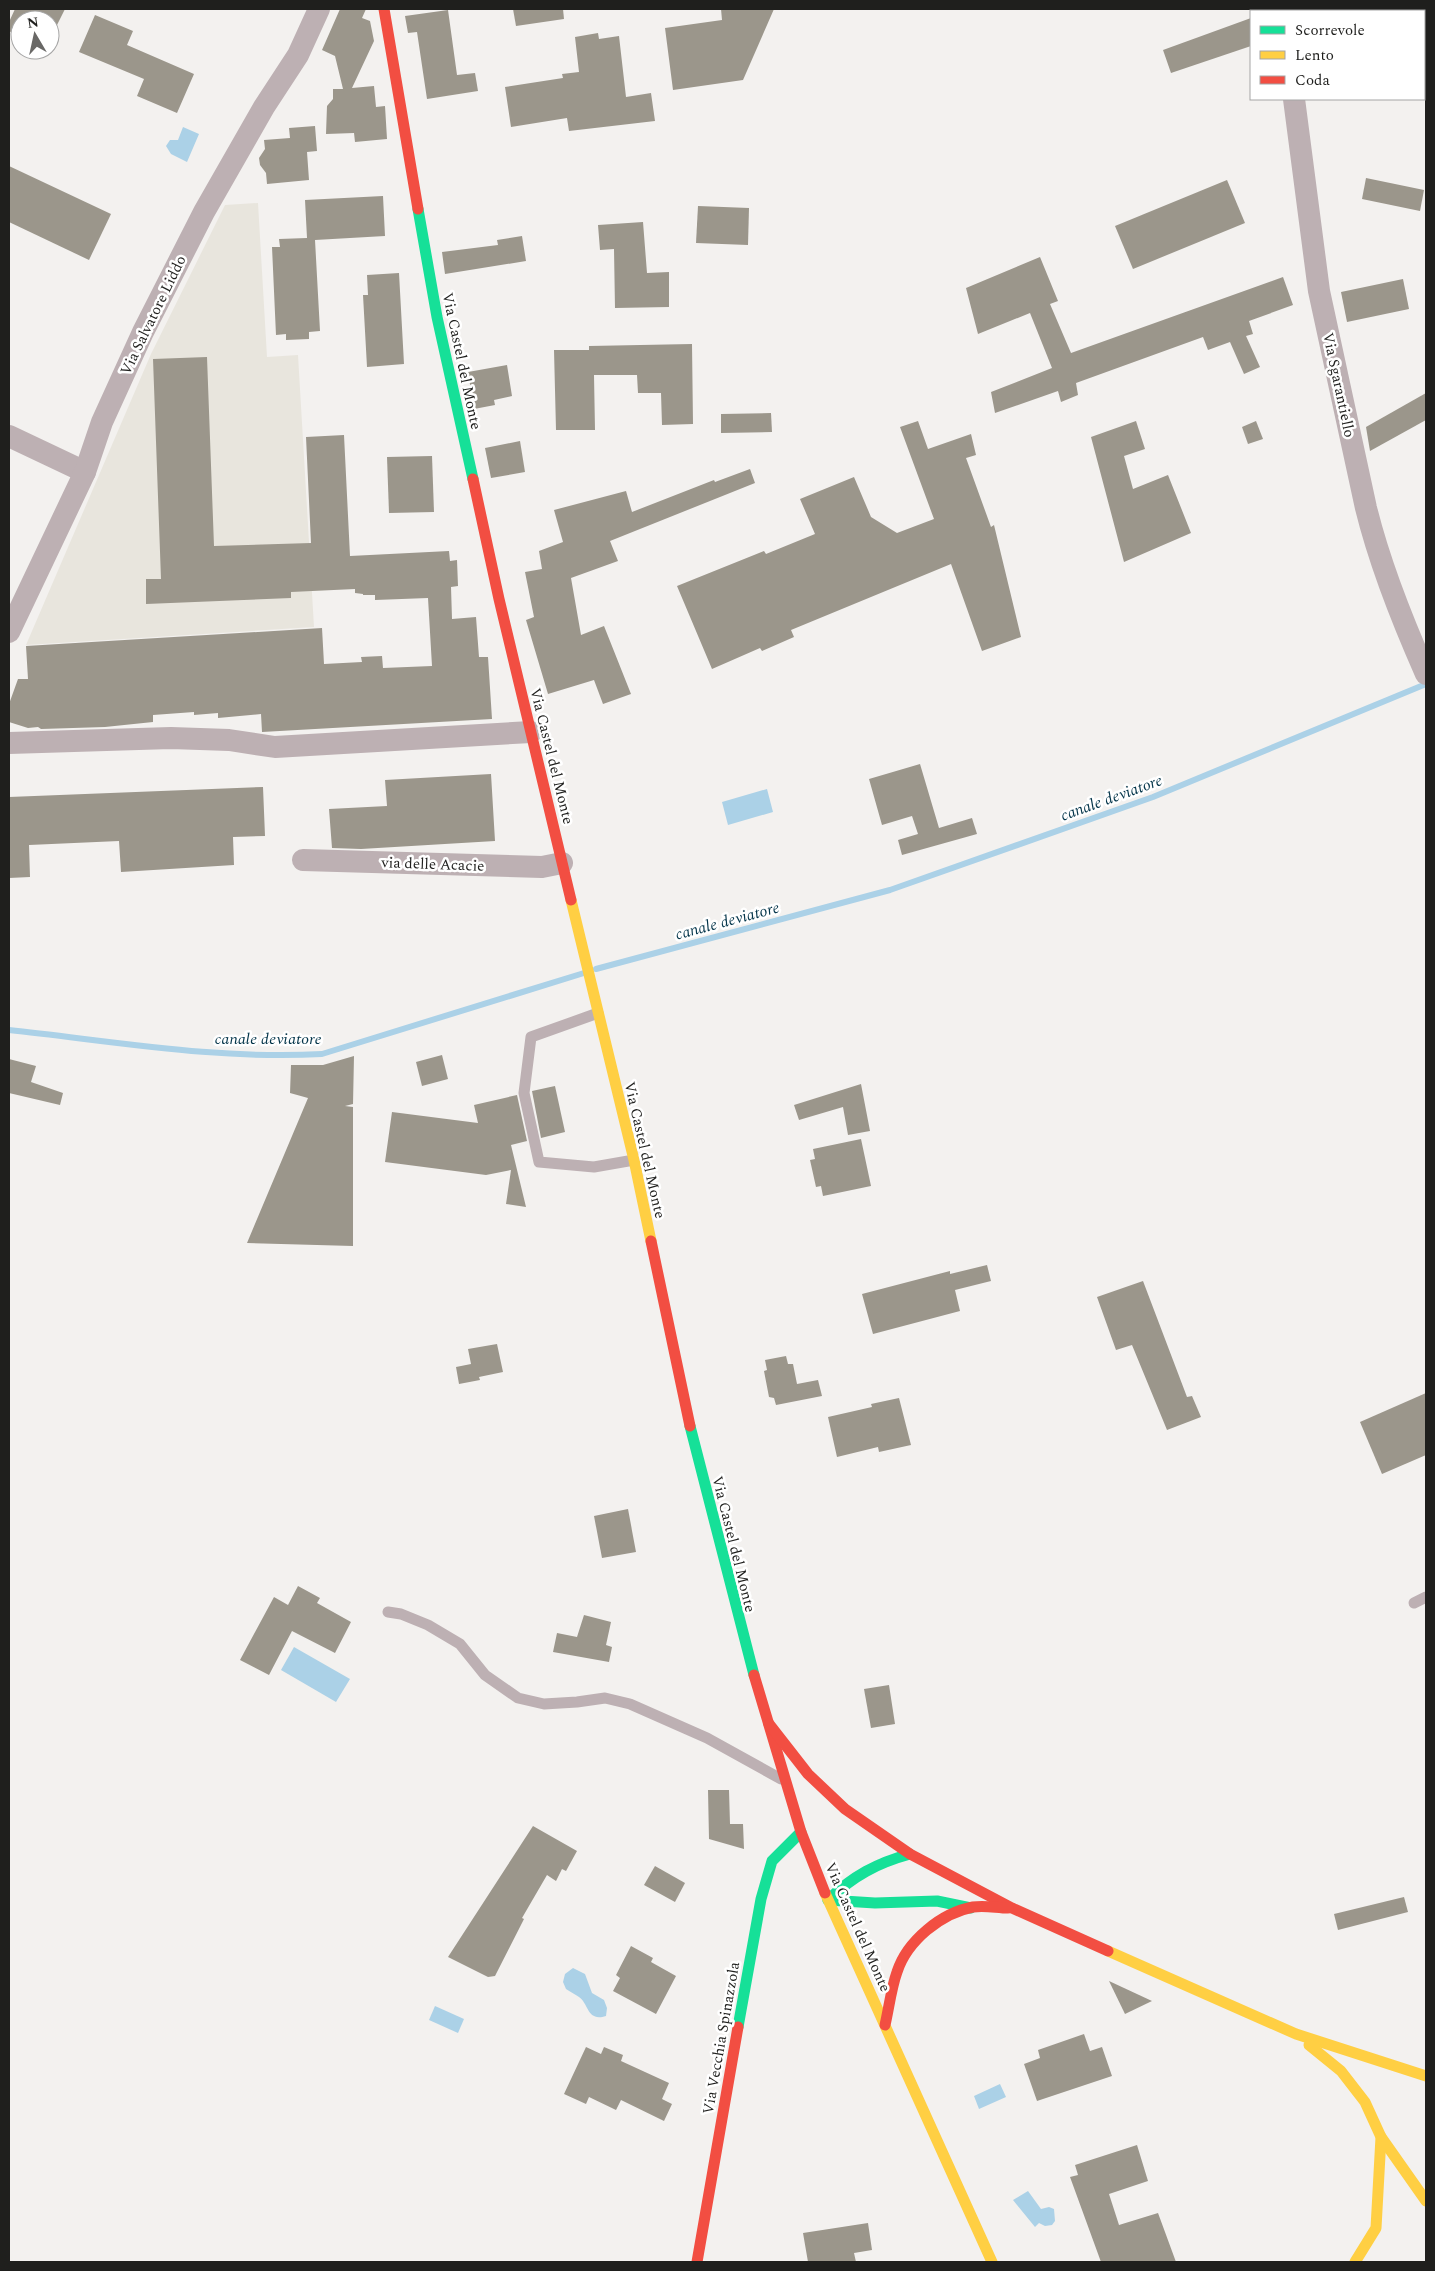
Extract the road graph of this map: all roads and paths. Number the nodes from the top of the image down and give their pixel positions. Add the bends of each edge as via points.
1 (319, 9) edge
2 (384, 9) edge
3 (1294, 100) edge
4 (9, 436) edge
5 (85, 472) junction
6 (9, 632) edge
7 (1424, 668) edge
8 (531, 732) junction
9 (9, 743) edge
10 (303, 860) dead end
11 (562, 862) junction
12 (598, 1013) junction
13 (634, 1160) junction
14 (1426, 1597) edge
15 (1414, 1603) dead end
16 (388, 1612) dead end
17 (768, 1724) junction
18 (786, 1782) junction
19 (801, 1832) junction
20 (910, 1854) junction
21 (828, 1900) junction
22 (971, 1908) junction
23 (1012, 1908) junction
24 (885, 2025) junction
25 (1296, 2034) junction
26 (1426, 2076) edge
27 (1381, 2137) junction
28 (1426, 2201) edge
29 (697, 2262) edge
30 (992, 2262) edge
31 (1355, 2262) edge

1 - 5 street, Via Salvatore Liddo via 298,55 204,212 143,332 102,422
2 - 8 main road, Via Castel del Monte via 436,317
3 - 7 street, Via Sgarantiello via 1318,291 1366,508 1393,596
4 - 5 street
5 - 6 street, Via Salvatore Liddo
8 - 9 street via 275,748 230,740 171,738
8 - 11 main road, Via Castel del Monte
10 - 11 street, via delle Acacie via 542,868
11 - 12 main road, Via Castel del Monte
12 - 13 main road, Via Castel del Monte
12 - 13 lane via 531,1037 524,1093 539,1162 594,1167
13 - 17 main road, Via Castel del Monte via 695,1452
14 - 15 lane
16 - 18 lane via 428,1625 460,1644 485,1675 518,1698 544,1704 605,1698 630,1704 707,1738
17 - 18 main road, Via Castel del Monte
17 - 20 main road via 808,1774 845,1809
18 - 19 main road, Via Castel del Monte
19 - 21 main road, Via Castel del Monte
19 - 29 main road, Via Vecchia Spinazzola via 772,1861 761,1899
20 - 21 main road via 879,1862 864,1870
20 - 23 main road
21 - 22 main road via 882,1904 934,1900
21 - 24 main road, Via Castel del Monte
22 - 23 main road
22 - 24 main road via 926,1930 910,1948 897,1971
23 - 25 main road
24 - 30 main road, Via Castel del Monte
25 - 26 main road
25 - 27 main road via 1341,2071 1365,2102
27 - 28 main road
27 - 31 main road via 1376,2228

